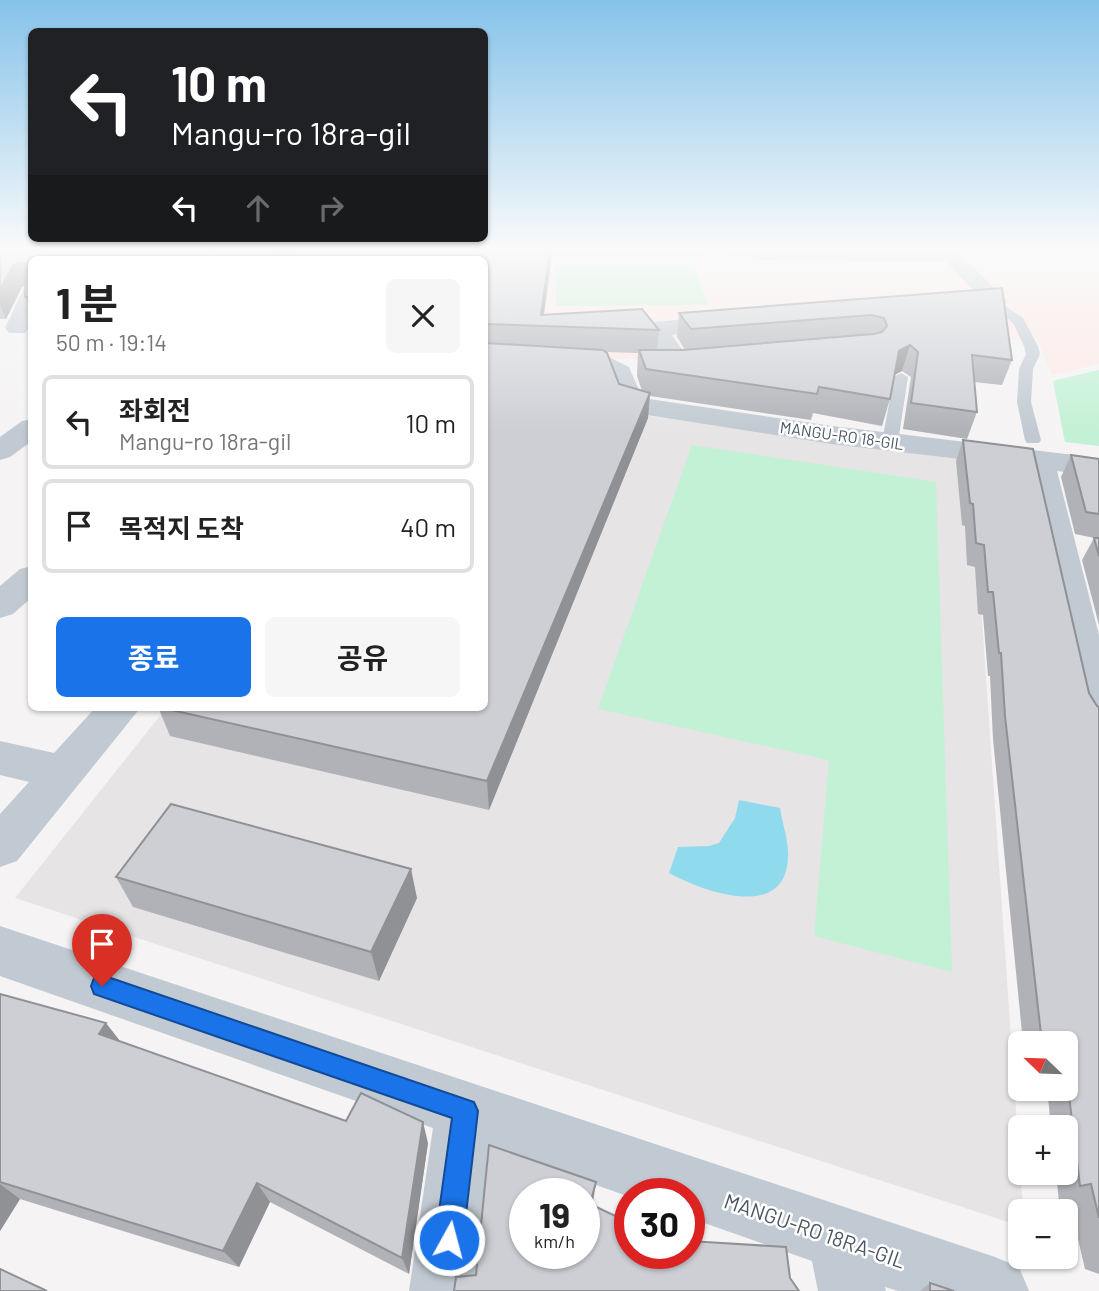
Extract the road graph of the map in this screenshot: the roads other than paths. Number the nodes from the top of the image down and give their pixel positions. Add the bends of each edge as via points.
1 (27, 310) edge
2 (1004, 310) edge
3 (746, 320) edge
4 (20, 328) edge
5 (0, 347) edge
6 (707, 363) edge
7 (661, 365) junction
8 (901, 377) edge
9 (28, 430) edge
10 (890, 442) junction
11 (1036, 450) junction
12 (0, 451) edge
13 (1099, 467) edge
14 (28, 582) edge
15 (0, 606) edge
16 (1091, 652) edge
17 (117, 711) edge
18 (1099, 716) edge
19 (0, 758) edge
20 (64, 773) junction
21 (0, 847) edge
22 (0, 951) edge
23 (466, 1111) junction
24 (846, 1265) edge
25 (443, 1291) edge
26 (995, 1291) edge

1 - 4 street
2 - 11 lane via 1018,321 1033,354 1026,369 1024,402
3 - 7 street via 656,329
4 - 5 street
6 - 7 street, MANGU-RO 18-GIL
7 - 10 street, MANGU-RO 18-GIL via 596,364 620,372 634,405
8 - 10 lane
9 - 12 street
10 - 11 street, MANGU-RO 18-GIL
11 - 13 street, MANGU-RO 18-GIL
11 - 16 street via 1072,545
14 - 15 street
16 - 18 street
17 - 20 street
19 - 20 street
20 - 21 street
22 - 23 street, MANGU-RO 18RA-GIL
23 - 24 street, MANGU-RO 18RA-GIL
23 - 25 street
24 - 26 street, MANGU-RO 18RA-GIL

